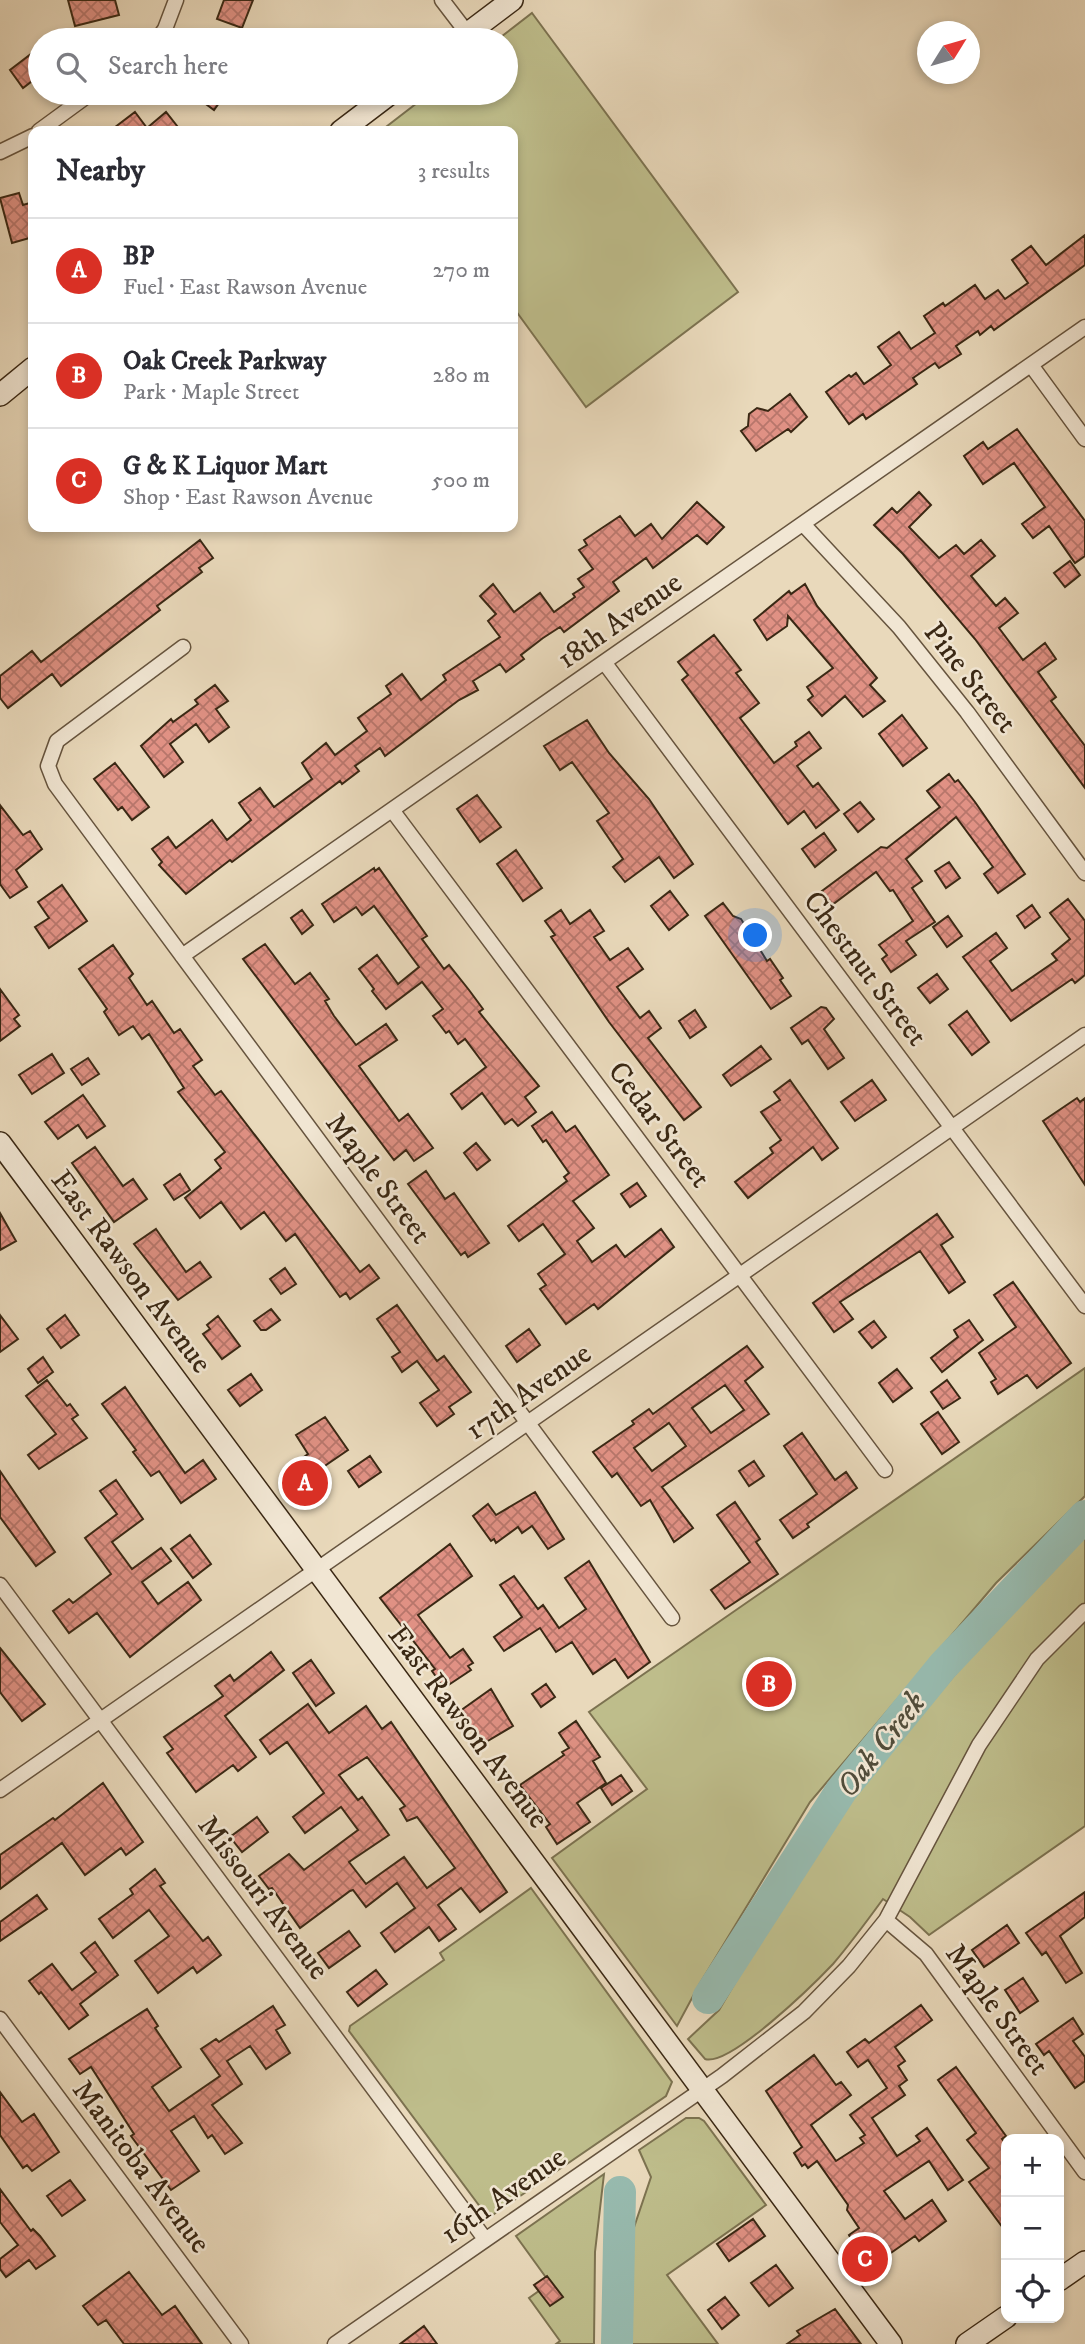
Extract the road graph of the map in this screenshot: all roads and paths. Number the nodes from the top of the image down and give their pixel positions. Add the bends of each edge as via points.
1 (176, 0) edge
2 (442, 0) edge
3 (512, 0) edge
4 (165, 28) edge
5 (459, 28) edge
6 (476, 28) edge
7 (75, 105) edge
8 (375, 105) edge
9 (46, 126) edge
10 (348, 126) edge
11 (28, 138) edge
12 (0, 152) edge
13 (1085, 327) edge
14 (1031, 365) junction
15 (28, 372) edge
16 (0, 395) edge
17 (1085, 439) edge
18 (803, 524) junction
19 (183, 647) dead end
20 (604, 662) junction
21 (392, 810) junction
22 (1085, 873) edge
23 (182, 956) junction
24 (1085, 1035) edge
25 (952, 1127) junction
26 (0, 1143) edge
27 (740, 1275) junction
28 (1085, 1306) edge
29 (528, 1422) junction
30 (886, 1470) dead end
31 (316, 1570) junction
32 (0, 1586) edge
33 (1085, 1611) edge
34 (673, 1618) dead end
35 (100, 1720) junction
36 (0, 1790) edge
37 (886, 1920) junction
38 (0, 2019) edge
39 (702, 2090) junction
40 (1085, 2172) edge
41 (485, 2239) junction
42 (1085, 2262) edge
43 (1064, 2277) edge
44 (1001, 2320) edge
45 (241, 2344) edge
46 (335, 2344) edge
47 (891, 2344) edge
48 (967, 2344) edge

1 - 4 street
2 - 5 street
3 - 6 main road
7 - 9 street
8 - 10 main road
11 - 12 street
13 - 14 street, 18th Avenue
14 - 17 street
14 - 18 street, 18th Avenue
15 - 16 main road
18 - 20 street, 18th Avenue
18 - 22 street, Pine Street via 899,627
19 - 23 street, Maple Street via 57,741 48,766 55,784
20 - 21 street, 18th Avenue
20 - 25 street, Chestnut Street
21 - 23 street, 18th Avenue
21 - 27 street, Cedar Street
23 - 29 street, Maple Street
24 - 25 street, 17th Avenue
25 - 27 street, 17th Avenue
25 - 28 street, Chestnut Street
26 - 31 main road, East Rawson Avenue
27 - 29 street, 17th Avenue
27 - 30 street, Cedar Street
29 - 31 street, 17th Avenue
29 - 34 street, Maple Street
31 - 35 street, 17th Avenue
31 - 39 main road, East Rawson Avenue
32 - 35 street, Missouri Avenue
33 - 37 street, 16th Avenue via 1037,1659 979,1745
35 - 36 street, 17th Avenue
35 - 41 street, Missouri Avenue
37 - 39 street, 16th Avenue via 804,2012
37 - 40 street, Maple Street via 926,1954
38 - 45 street, Manitoba Avenue
39 - 41 street, 16th Avenue
39 - 47 main road, East Rawson Avenue
41 - 46 street, 16th Avenue
42 - 43 main road
44 - 48 main road

